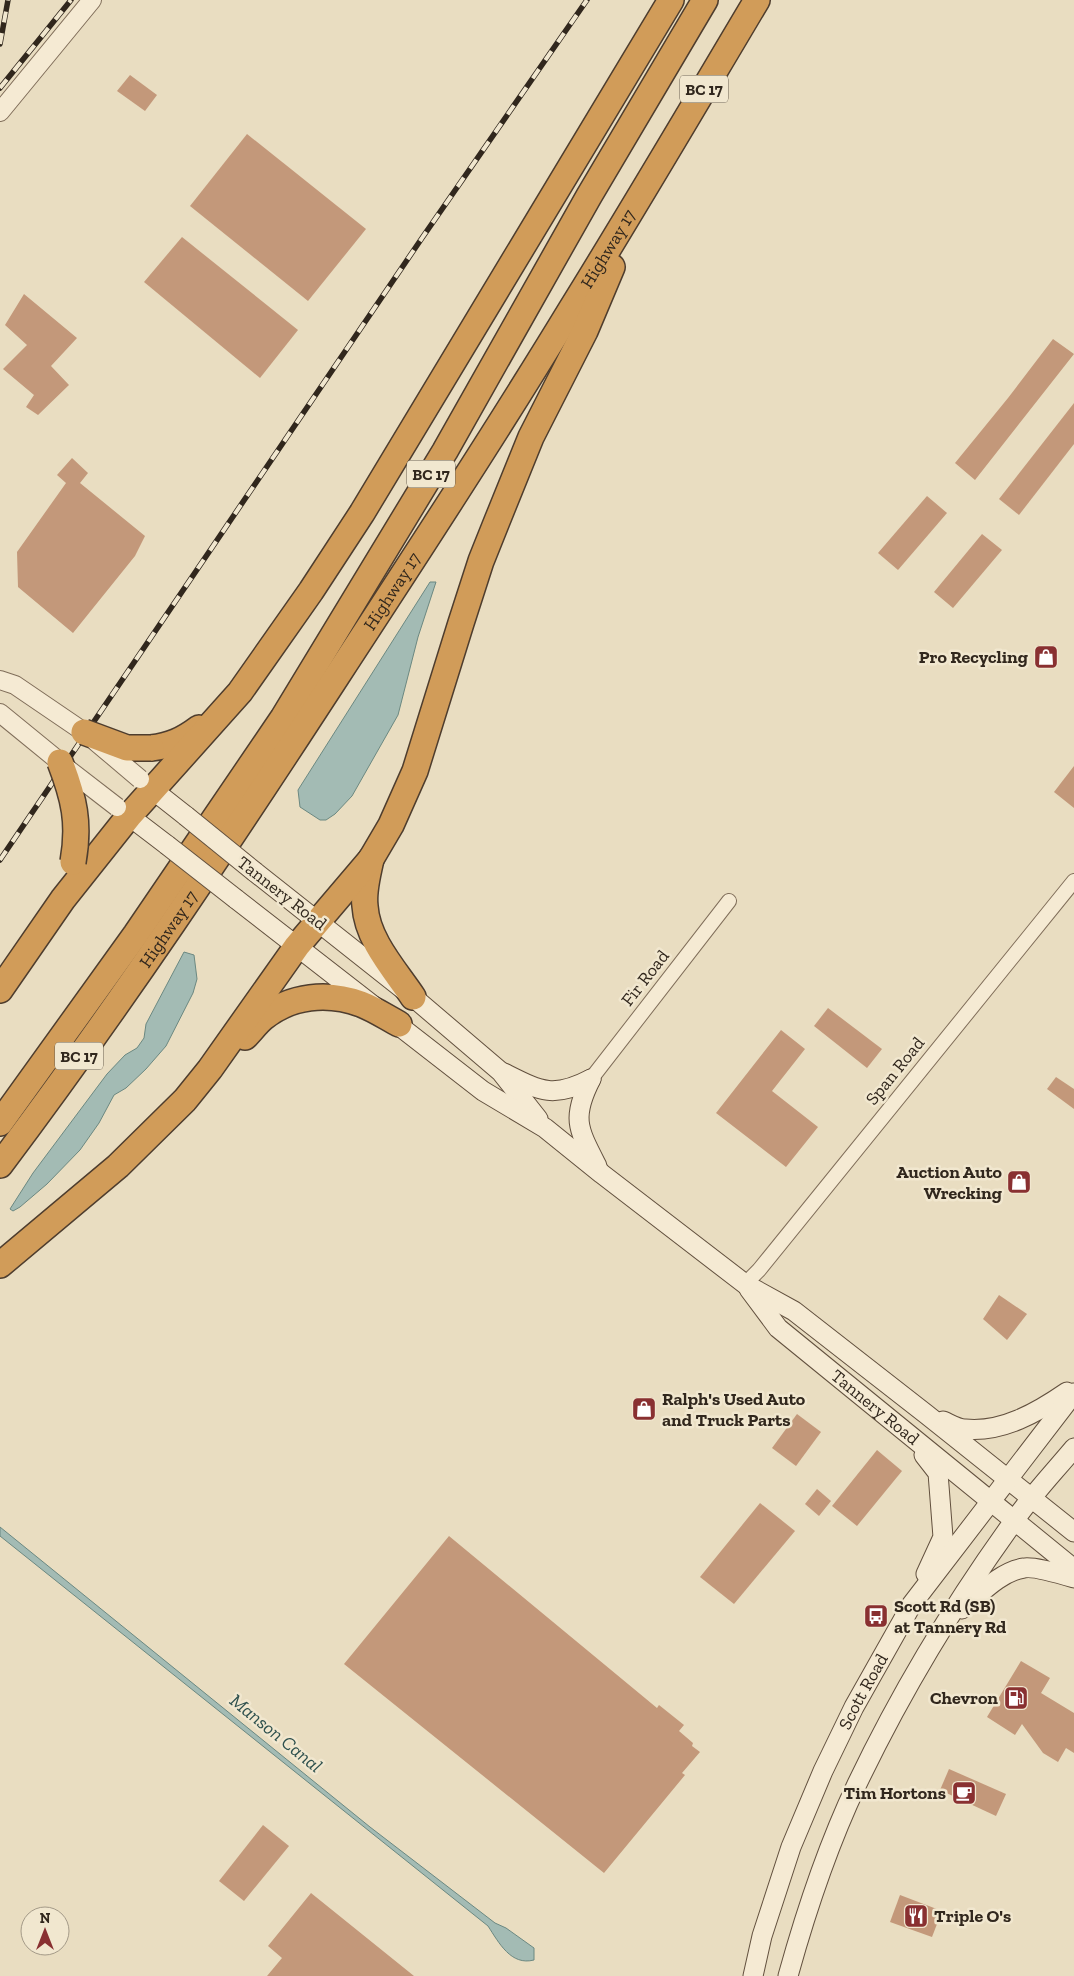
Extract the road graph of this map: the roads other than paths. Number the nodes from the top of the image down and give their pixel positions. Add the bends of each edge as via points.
1 (92, 0) edge
2 (671, 0) edge
3 (705, 0) edge
4 (757, 0) edge
5 (0, 112) edge
6 (651, 178) junction
7 (0, 680) edge
8 (240, 692) junction
9 (0, 713) edge
10 (84, 732) junction
11 (60, 762) junction
12 (147, 784) junction
13 (123, 812) junction
14 (371, 860) junction
15 (1074, 881) edge
16 (63, 899) junction
17 (729, 901) dead end
18 (318, 921) junction
19 (297, 946) junction
20 (0, 990) edge
21 (414, 997) junction
22 (398, 1024) junction
23 (210, 1069) junction
24 (501, 1072) junction
25 (591, 1079) junction
26 (0, 1123) edge
27 (545, 1128) junction
28 (0, 1164) edge
29 (602, 1174) junction
30 (0, 1265) edge
31 (745, 1284) junction
32 (1074, 1387) edge
33 (1074, 1393) edge
34 (926, 1414) junction
35 (911, 1438) junction
36 (1074, 1448) edge
37 (1006, 1480) junction
38 (1031, 1499) junction
39 (990, 1501) junction
40 (1014, 1521) junction
41 (1074, 1532) edge
42 (1074, 1569) edge
43 (1074, 1578) edge
44 (912, 1604) junction
45 (946, 1622) junction
46 (753, 1976) edge
47 (788, 1976) edge

1 - 5 street
2 - 8 highway via 362,513
3 - 26 highway, Highway 17 / BC 17 via 589,196 445,451 283,718 136,934
4 - 6 highway, Highway 17 / BC 17
6 - 14 highway via 585,331 524,453 481,561 415,771
6 - 28 highway, Highway 17 / BC 17 via 569,314 294,742 157,946
7 - 10 street, Tannery Road via 14,685
8 - 10 highway, bridge via 199,728 166,747 126,748
8 - 12 highway
9 - 11 street, Tannery Road
10 - 12 street, Tannery Road, bridge
11 - 13 street, Tannery Road, bridge
11 - 16 highway, bridge via 76,813 76,846
12 - 13 highway
12 - 18 main road, Tannery Road, bridge
13 - 16 highway
13 - 19 main road, Tannery Road, bridge
14 - 18 highway
14 - 21 highway via 364,904 369,927
15 - 31 street, Span Road
16 - 20 highway
17 - 25 street, Fir Road
18 - 19 highway
18 - 21 main road, Tannery Road
19 - 22 main road, Tannery Road
19 - 23 highway
21 - 24 main road, Tannery Road
22 - 23 highway via 346,1000 302,999 277,1008 262,1018
22 - 27 main road, Tannery Road via 483,1091
23 - 30 highway via 185,1100 139,1146
24 - 25 main road via 535,1088 554,1091 574,1088
24 - 27 main road, Tannery Road
25 - 29 main road via 578,1111 582,1138
27 - 29 main road, Tannery Road
29 - 31 main road, Tannery Road
31 - 34 main road, Tannery Road via 794,1311
31 - 35 main road, Tannery Road via 778,1328
32 - 34 main road via 1039,1411 992,1429 963,1429
33 - 37 main road, Scott Road
34 - 37 main road, Tannery Road
35 - 39 main road, Tannery Road
35 - 44 main road via 938,1473 943,1537
36 - 38 main road, Scott Road
37 - 38 main road, Tannery Road
37 - 39 main road, Scott Road
38 - 40 main road, Scott Road
38 - 41 main road, Tannery Road
39 - 40 main road, Tannery Road
39 - 44 main road, Scott Road
40 - 42 main road, Tannery Road
40 - 45 main road, Scott Road
43 - 45 main road via 1025,1567 996,1581
44 - 46 main road, Scott Road via 854,1707 820,1780 788,1856 762,1936
45 - 47 main road, Scott Road via 901,1697 856,1785 823,1869

